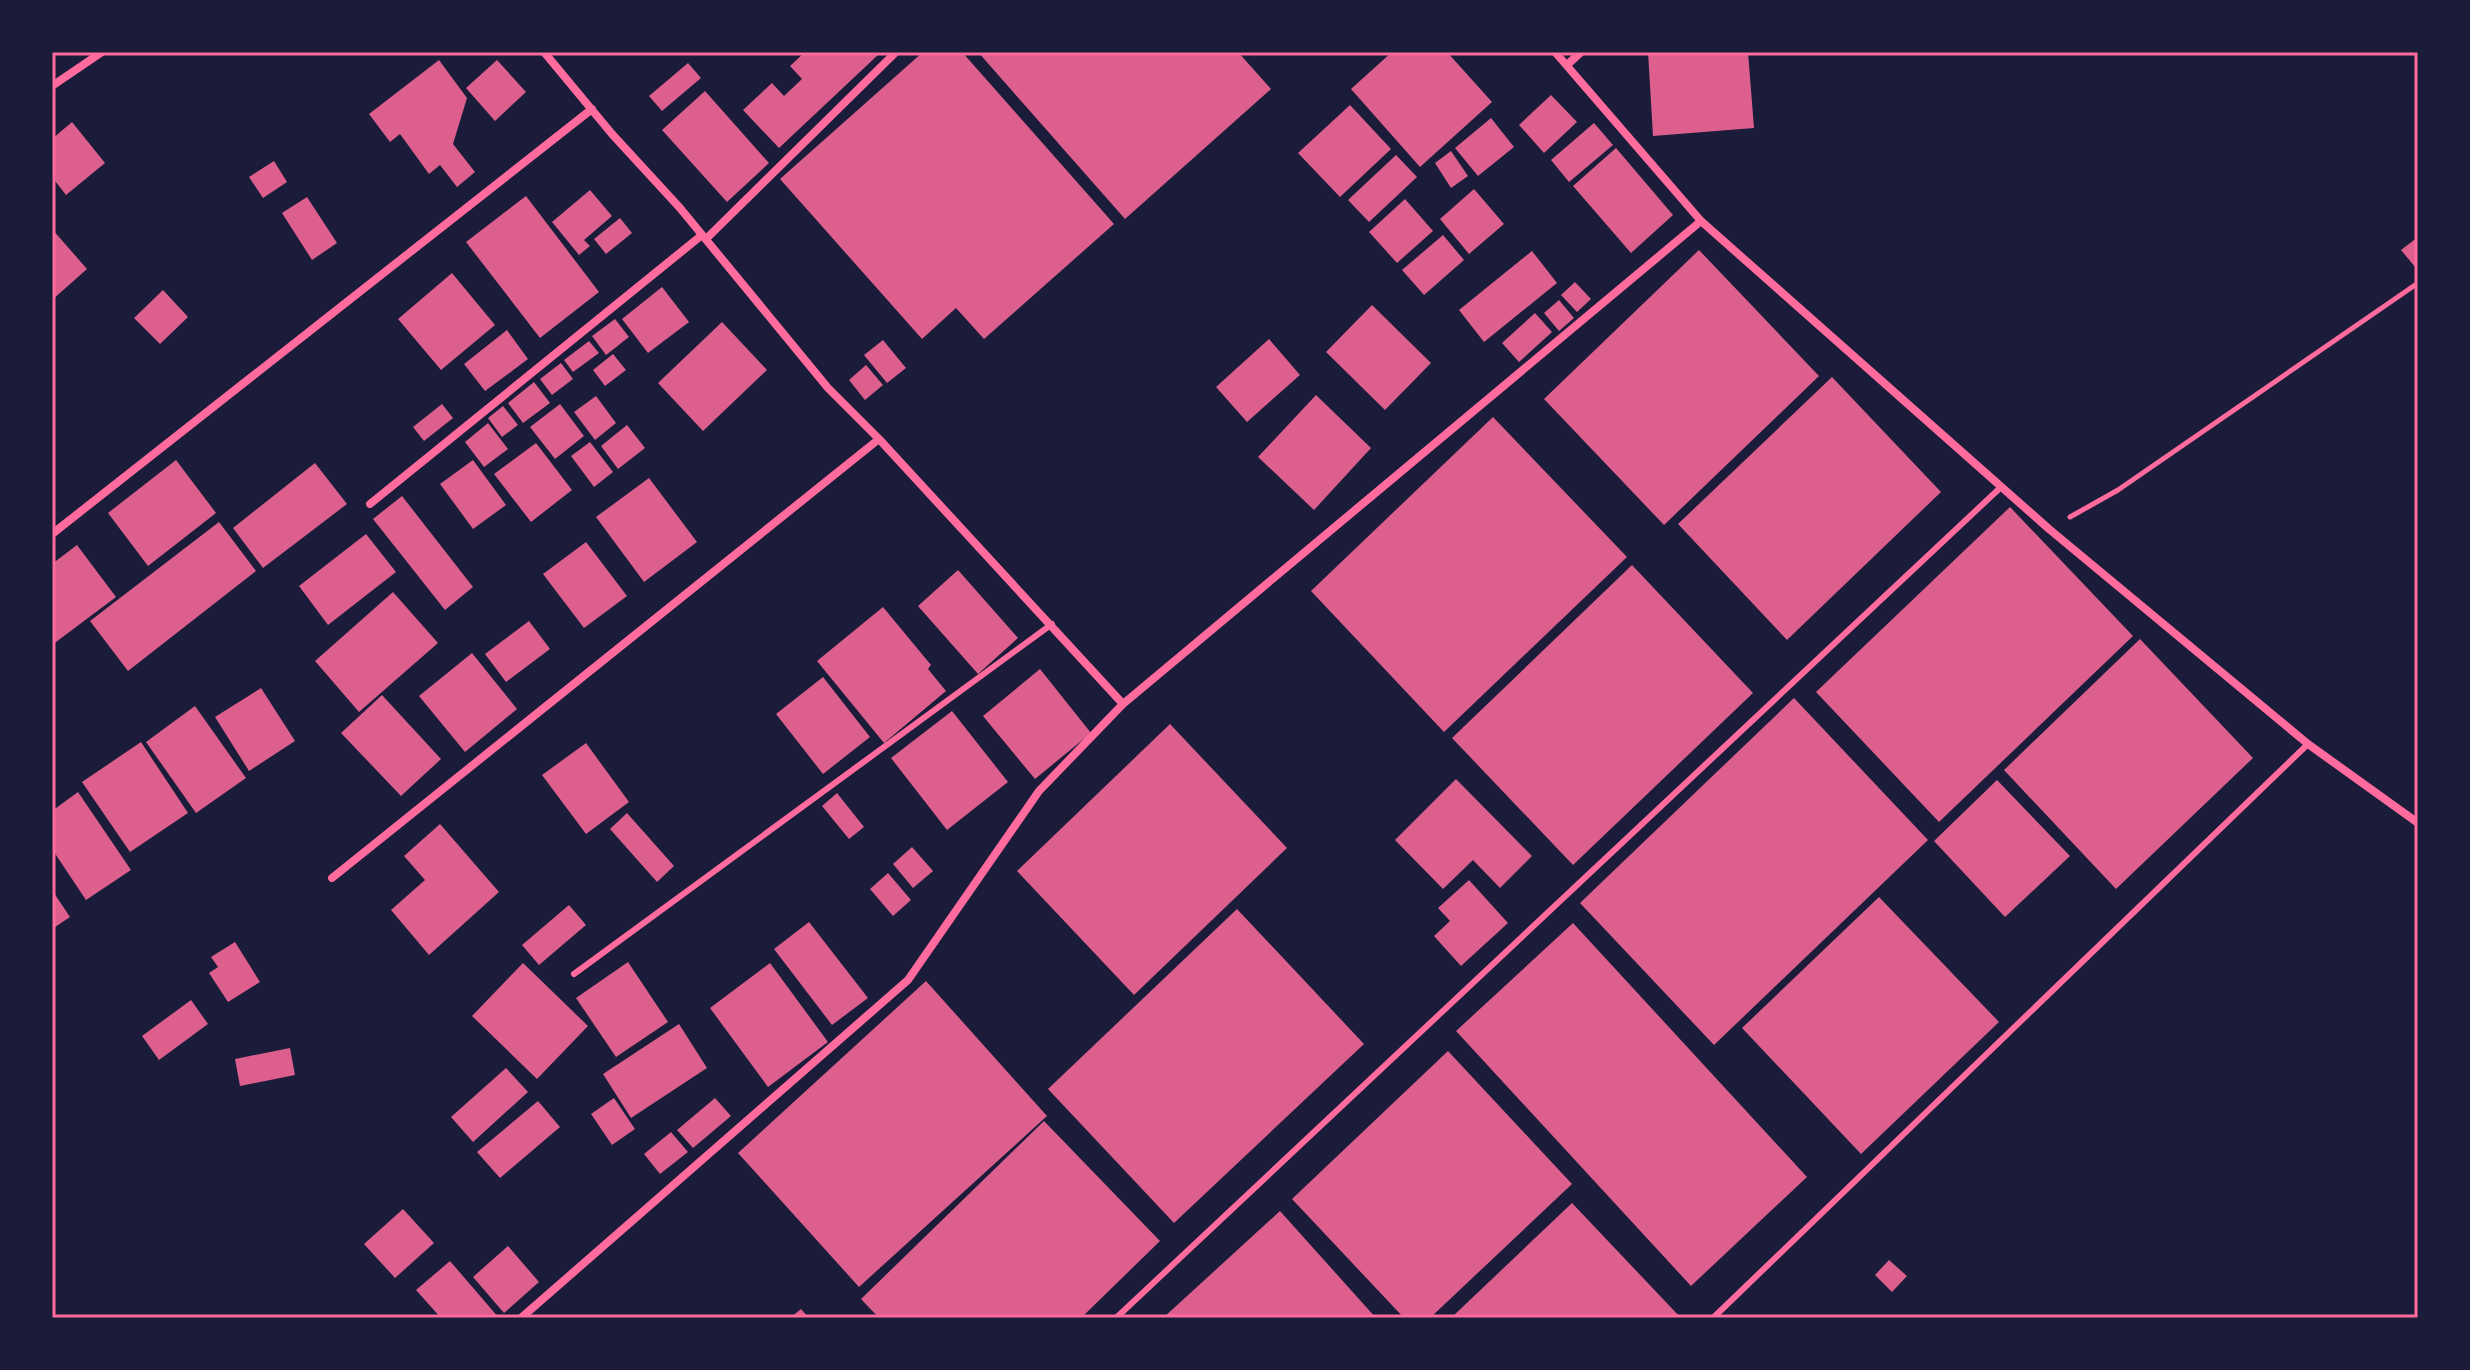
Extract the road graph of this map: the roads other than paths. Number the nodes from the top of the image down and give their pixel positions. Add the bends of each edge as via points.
1 (102, 52) edge
2 (544, 52) edge
3 (896, 52) edge
4 (1555, 52) edge
5 (1581, 52) edge
6 (1567, 65) junction
7 (52, 86) edge
8 (592, 109) junction
9 (1701, 221) junction
10 (704, 237) junction
11 (879, 439) junction
12 (2000, 488) junction
13 (370, 504) dead end
14 (52, 534) edge
15 (1052, 624) junction
16 (1123, 704) junction
17 (2308, 744) junction
18 (2418, 823) edge
19 (332, 878) dead end
20 (574, 974) dead end
21 (521, 1318) edge
22 (1116, 1318) edge
23 (1713, 1318) edge

1 - 7 street
2 - 8 street
3 - 10 street
4 - 6 street
5 - 6 street
6 - 9 street
8 - 10 street
8 - 14 street
9 - 12 street
9 - 16 street
10 - 11 street via 828,388
10 - 13 street
11 - 15 street
11 - 19 street
12 - 17 street
12 - 22 lane
15 - 16 street
15 - 20 lane
16 - 21 street via 1039,791 908,980
17 - 18 street
17 - 23 lane

